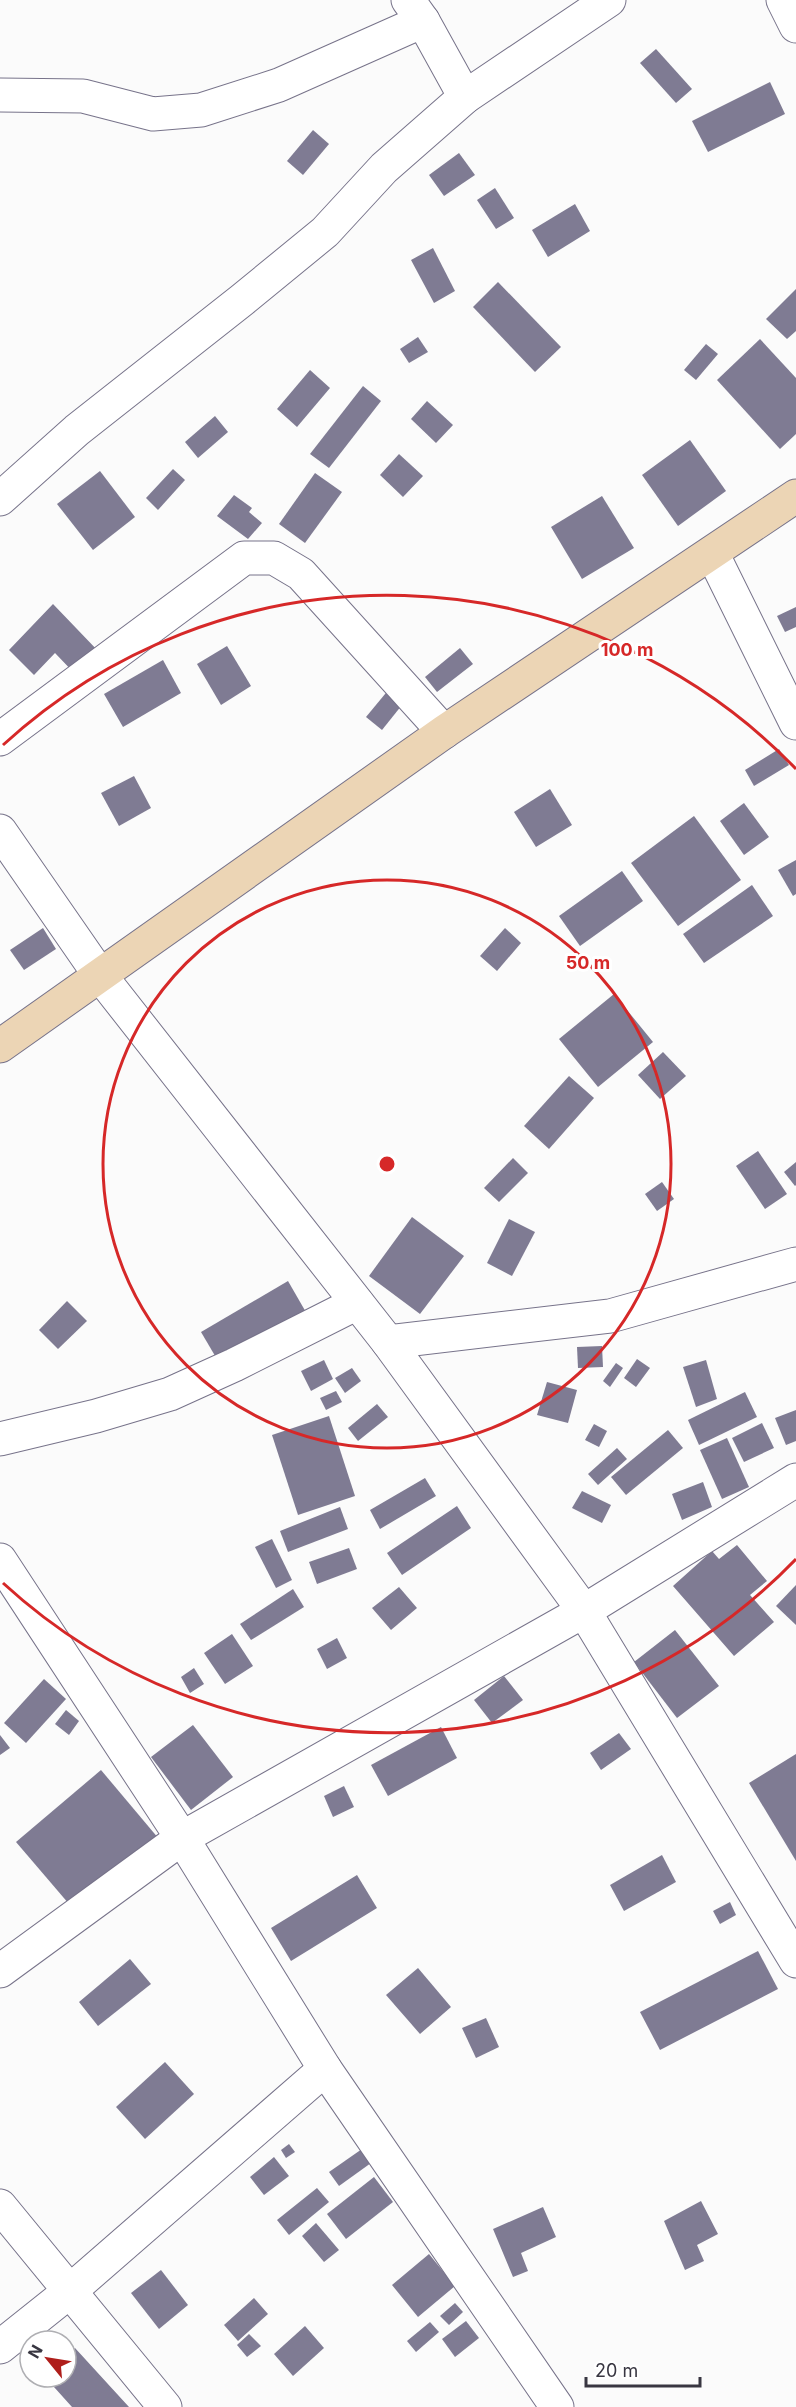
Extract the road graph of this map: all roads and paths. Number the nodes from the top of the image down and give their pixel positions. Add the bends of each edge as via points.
1 (609, 0) edge
2 (783, 0) edge
3 (415, 11) edge
4 (796, 26) edge
5 (0, 95) edge
6 (465, 97) junction
7 (796, 496) edge
8 (0, 499) edge
9 (712, 553) junction
10 (796, 723) edge
11 (444, 732) junction
12 (0, 739) edge
13 (0, 831) edge
14 (99, 974) junction
15 (0, 1046) edge
16 (796, 1264) edge
17 (357, 1303) junction
18 (388, 1342) junction
19 (0, 1439) edge
20 (796, 1480) edge
21 (0, 1560) edge
22 (584, 1611) junction
23 (182, 1838) junction
24 (796, 1961) edge
25 (0, 1971) edge
26 (325, 2069) junction
27 (0, 2206) edge
28 (70, 2291) junction
29 (0, 2347) edge
30 (165, 2407) edge
31 (556, 2407) edge

1 - 6 street
2 - 4 street
3 - 5 street via 279,85 201,110 153,114 83,96
3 - 6 street
6 - 8 street via 384,168 325,232 76,430
7 - 9 main road
9 - 10 street
9 - 11 main road
11 - 12 street via 301,574 274,558 244,558
11 - 14 main road
13 - 14 street
14 - 15 main road
14 - 17 street
16 - 18 street via 610,1316
17 - 18 street
17 - 19 street via 170,1394
18 - 22 street
20 - 22 street
21 - 23 street
22 - 23 street
22 - 24 street
23 - 25 street
23 - 26 street
26 - 28 street
26 - 31 street
27 - 28 street
28 - 29 street
28 - 30 street

